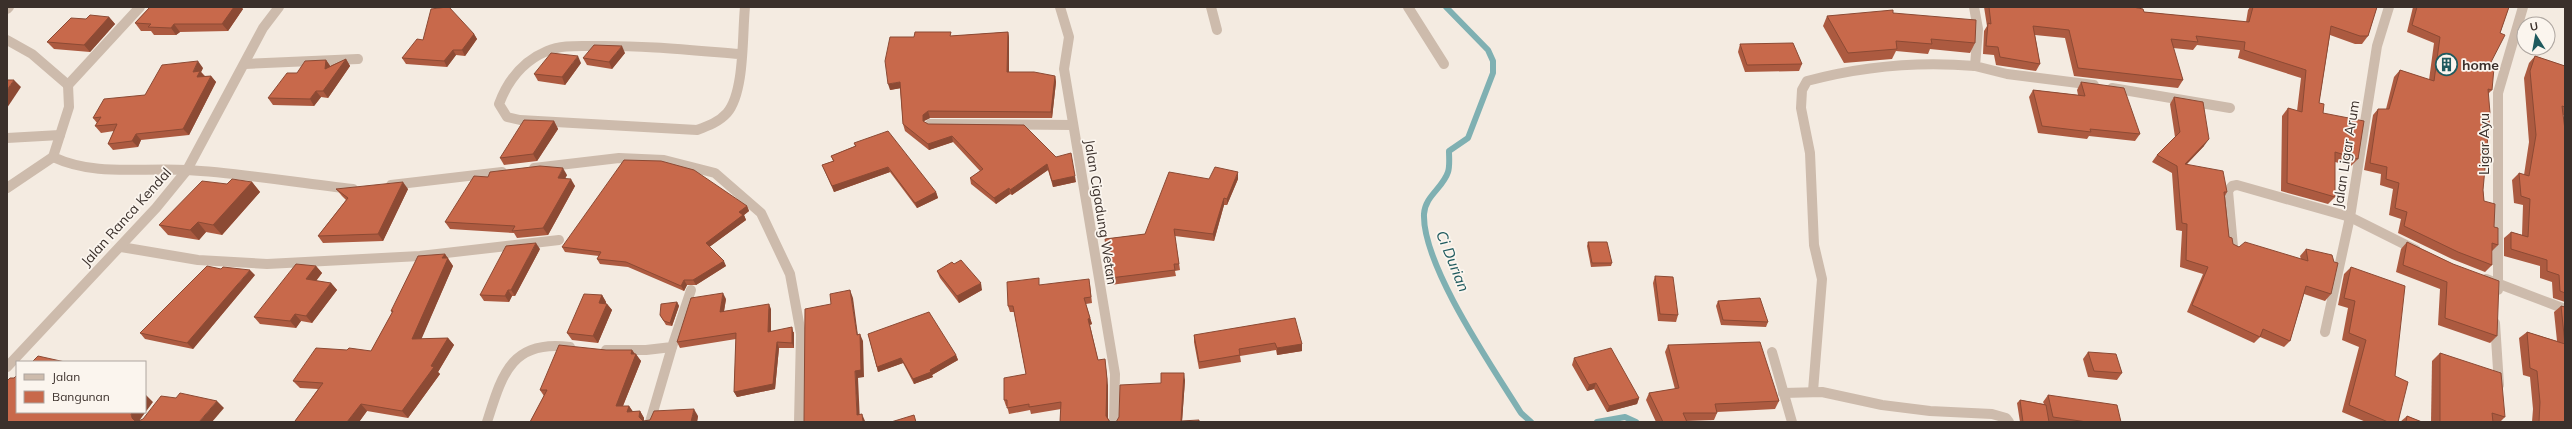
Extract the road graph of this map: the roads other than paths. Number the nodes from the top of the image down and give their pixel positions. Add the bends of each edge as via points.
1 (140, 7) edge
2 (279, 7) edge
3 (745, 7) edge
4 (1060, 7) edge
5 (1211, 7) edge
6 (1408, 7) edge
7 (1974, 7) edge
8 (2389, 7) edge
9 (2523, 7) edge
10 (1217, 30) dead end
11 (7, 40) edge
12 (739, 54) junction
13 (358, 59) dead end
14 (244, 64) junction
15 (1444, 64) dead end
16 (1975, 66) junction
17 (68, 85) junction
18 (2230, 108) dead end
19 (930, 124) edge
20 (1073, 125) junction
21 (60, 135) junction
22 (7, 138) edge
23 (53, 157) junction
24 (526, 169) edge
25 (187, 170) junction
26 (511, 171) edge
27 (379, 186) edge
28 (7, 188) edge
29 (364, 188) edge
30 (2350, 217) junction
31 (559, 240) dead end
32 (121, 247) junction
33 (2233, 247) edge
34 (2422, 253) edge
35 (2478, 276) edge
36 (2498, 284) junction
37 (690, 290) dead end
38 (2497, 299) edge
39 (2565, 309) edge
40 (2496, 314) edge
41 (2326, 332) dead end
42 (672, 347) junction
43 (582, 348) edge
44 (596, 349) edge
45 (1772, 352) dead end
46 (7, 367) edge
47 (1813, 391) junction
48 (1783, 393) junction
49 (2500, 394) edge
50 (487, 422) edge
51 (650, 422) edge
52 (799, 422) edge
53 (1114, 422) edge
54 (1792, 422) edge
55 (2009, 422) edge

1 - 17 street
2 - 14 street, Jalan Ranca Kendal via 263,28
3 - 12 street
4 - 20 street, Jalan Cigadung Wetan via 1068,36 1064,67
5 - 10 street
6 - 15 street
7 - 16 street via 1978,28
8 - 30 street, Jalan Ligar Arum via 2377,46
9 - 36 street, Ligar Ayu via 2498,92
11 - 17 street via 18,44 33,55
12 - 12 street via 739,78 733,104 721,119 696,130 520,120 507,117 499,104 504,88 524,63 548,51 569,47 620,45
13 - 14 street
14 - 25 street, Jalan Ranca Kendal
16 - 18 street via 2007,74 2123,89
16 - 47 street via 1911,63 1846,70 1807,81 1802,90 1801,108 1810,153 1814,245 1822,278
17 - 21 street via 69,106
19 - 20 street
20 - 53 street, Jalan Cigadung Wetan via 1115,374
21 - 22 street
21 - 23 street
23 - 25 street via 72,166 101,170
23 - 28 street
24 - 52 street via 619,158 664,160 715,173 761,213 790,274 801,334
25 - 29 street via 348,190
25 - 32 street, Jalan Ranca Kendal
26 - 27 street
30 - 33 street via 2237,185 2232,186 2228,191
30 - 34 street, Jalan Ligar Arum
30 - 41 street
31 - 32 street via 420,256 267,264 198,260
32 - 46 street, Jalan Ranca Kendal
35 - 36 street
36 - 38 street, Ligar Ayu
36 - 39 street
37 - 42 street
40 - 49 street
42 - 44 street via 646,350
42 - 51 street
43 - 50 street via 546,345 531,348 520,354 508,367
45 - 48 street
47 - 48 street
47 - 55 street via 1922,410 1992,414 2006,418
48 - 54 street

